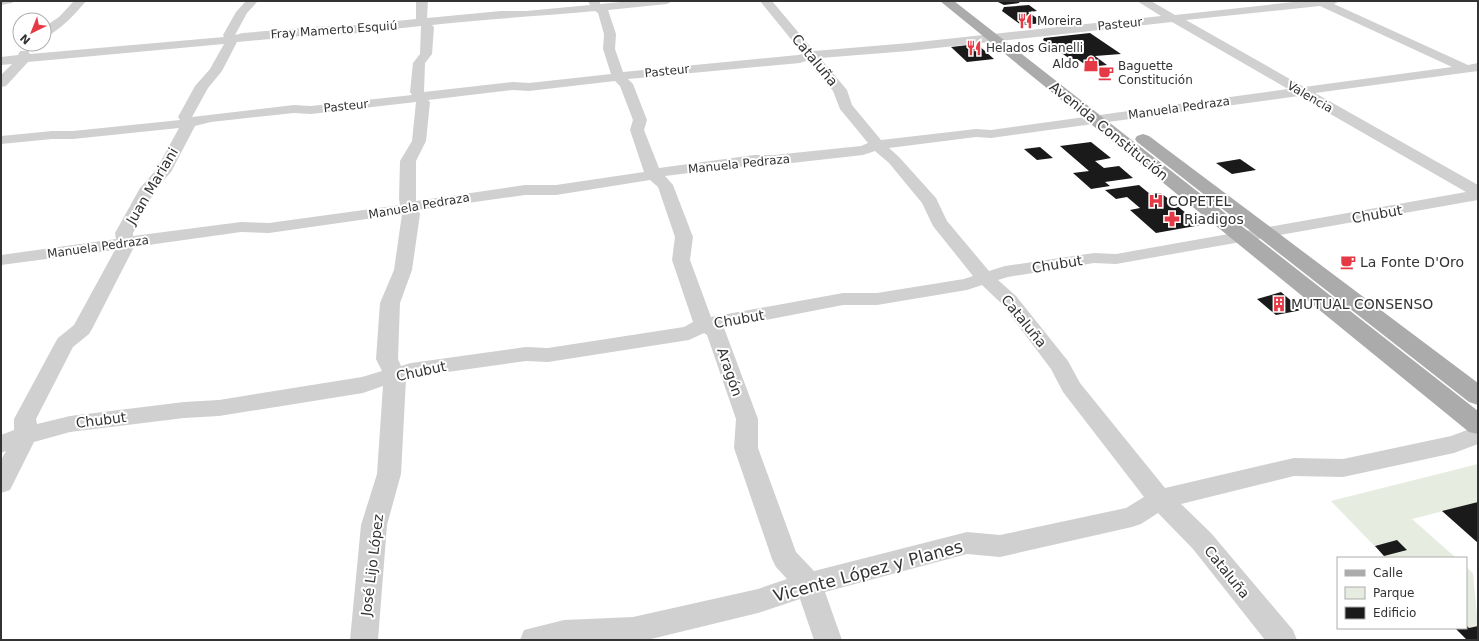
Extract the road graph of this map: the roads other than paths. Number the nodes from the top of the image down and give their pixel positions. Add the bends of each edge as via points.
1 (8, 1) edge
2 (80, 1) edge
3 (252, 1) edge
4 (422, 1) edge
5 (667, 1) edge
6 (766, 1) edge
7 (946, 1) edge
8 (964, 1) edge
9 (1143, 1) edge
10 (1334, 1) edge
11 (1, 2) edge
12 (1320, 2) edge
13 (595, 4) edge
14 (1173, 18) junction
15 (425, 22) junction
16 (52, 27) edge
17 (1010, 36) junction
18 (993, 38) junction
19 (232, 40) junction
20 (26, 52) edge
21 (811, 56) junction
22 (25, 58) junction
23 (1, 61) edge
24 (1474, 70) edge
25 (619, 78) junction
26 (1, 83) edge
27 (1302, 92) junction
28 (1084, 93) dead end
29 (421, 97) junction
30 (1102, 113) junction
31 (189, 123) junction
32 (1, 140) edge
33 (877, 145) junction
34 (653, 175) junction
35 (1478, 194) edge
36 (409, 207) junction
37 (1266, 233) junction
38 (1243, 238) junction
39 (126, 244) junction
40 (1, 260) edge
41 (986, 279) junction
42 (704, 325) junction
43 (394, 376) junction
44 (1478, 396) edge
45 (1478, 425) edge
46 (26, 435) junction
47 (1478, 435) edge
48 (1, 444) edge
49 (1, 483) edge
50 (1160, 499) junction
51 (808, 584) junction
52 (364, 640) edge
53 (534, 640) edge
54 (828, 640) edge
55 (1283, 640) edge

1 - 11 street
2 - 16 street
3 - 19 street, Juan Mariani via 242,12 229,35
4 - 15 street, José Lijo López via 422,18
5 - 13 street, Fray Mamerto Esquiú
6 - 21 street, Cataluña
7 - 18 main road, Avenida Constitución
8 - 17 main road, Avenida Constitución
9 - 14 street, Valencia
10 - 12 street, Pasteur
12 - 14 street, Pasteur
12 - 24 street
13 - 15 street, Fray Mamerto Esquiú via 526,14
13 - 25 street, Aragón via 603,10 610,34 609,49
14 - 17 street, Pasteur
14 - 27 street, Valencia
15 - 19 street, Fray Mamerto Esquiú via 251,36
15 - 29 street, José Lijo López via 428,27 426,54 419,63 417,92
17 - 18 street, Pasteur
17 - 28 main road, Avenida Constitución
18 - 21 street, Pasteur
18 - 30 main road, Avenida Constitución
19 - 22 street, Fray Mamerto Esquiú
19 - 31 street, Juan Mariani via 216,71 202,86 185,117
20 - 22 street
21 - 25 street, Pasteur via 634,74
21 - 33 street, Cataluña via 840,90 846,106
22 - 23 street, Fray Mamerto Esquiú
22 - 26 street
24 - 27 street, Manuela Pedraza
25 - 29 street, Pasteur via 530,87 513,86
25 - 34 street, Aragón via 626,84 640,120 637,130
27 - 30 street, Manuela Pedraza
27 - 35 street, Valencia
29 - 31 street, Pasteur via 311,110 294,109 219,117
29 - 36 street, José Lijo López via 423,102 419,142 408,161
30 - 33 street, Manuela Pedraza via 991,134 976,132
30 - 37 main road, Avenida Constitución
30 - 38 main road, Avenida Constitución
31 - 32 street, Pasteur
31 - 39 street, Juan Mariani via 163,172 148,188 124,233
33 - 34 street, Manuela Pedraza via 863,150 746,161
33 - 41 street, Cataluña via 894,160 930,202 939,222
34 - 36 street, Manuela Pedraza via 556,190 525,190
34 - 42 street, Aragón via 665,185 684,237 681,260
35 - 37 street, Chubut
36 - 39 street, Manuela Pedraza via 391,212 269,228 241,227
36 - 43 street, José Lijo López via 411,214 403,270 390,303 387,359
37 - 38 street, Chubut
37 - 44 main road, Avenida Constitución
38 - 41 street, Chubut via 1116,259 1094,258 1012,271
38 - 45 main road, Avenida Constitución
39 - 40 street, Manuela Pedraza
39 - 46 street, Juan Mariani via 82,329 65,343 25,419
41 - 42 street, Chubut via 885,298 843,299
41 - 50 street, Cataluña via 1009,300 1060,366 1071,388
42 - 43 street, Chubut via 690,333 548,355 526,354 411,370
42 - 51 street, Aragón via 716,331 742,404 746,418 746,448 785,559
43 - 46 street, Chubut via 363,385 220,408 70,424
43 - 52 street, José Lijo López via 389,474 374,525
46 - 48 street, Chubut
46 - 49 street, Juan Mariani
47 - 50 street, Vicente López y Planes via 1454,444 1343,468 1294,467
50 - 51 street, Vicente López y Planes via 1132,517 1000,546 968,543
50 - 55 street, Cataluña via 1202,541
51 - 53 street, Vicente López y Planes via 758,601 633,630 564,633
51 - 54 street, Aragón

